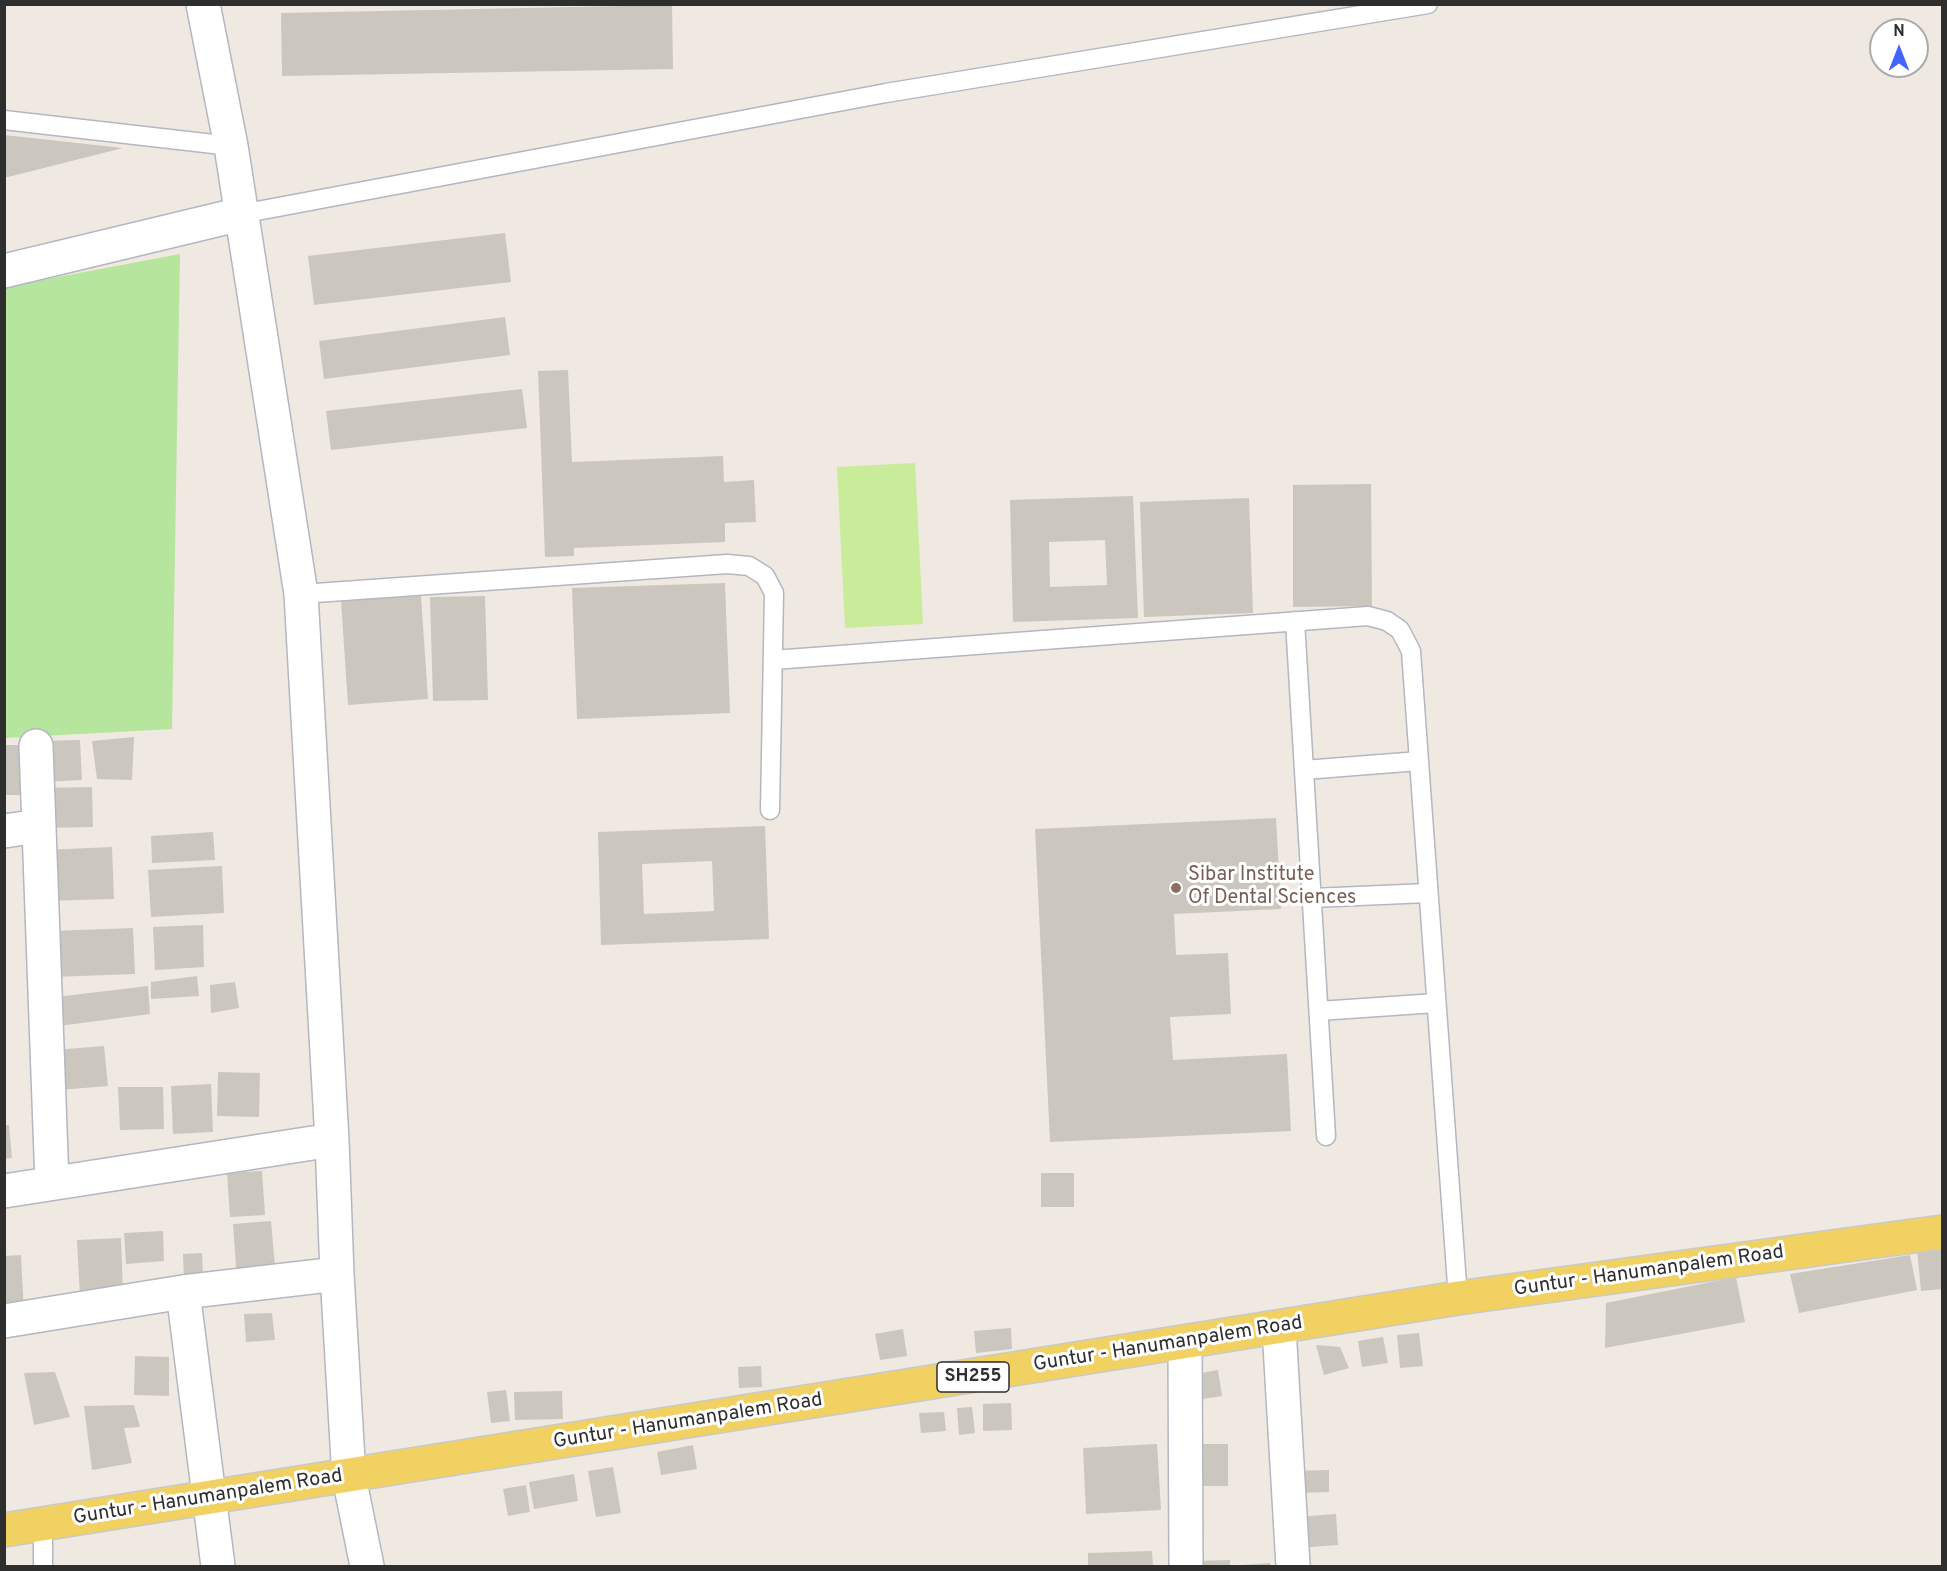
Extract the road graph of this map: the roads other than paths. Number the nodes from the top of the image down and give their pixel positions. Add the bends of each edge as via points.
1 (203, 4) edge
2 (1428, 4) edge
3 (4, 120) edge
4 (215, 144) junction
5 (213, 220) junction
6 (4, 271) edge
7 (301, 594) junction
8 (1295, 621) junction
9 (773, 660) junction
10 (36, 746) dead end
11 (1419, 761) junction
12 (1304, 770) junction
13 (770, 810) dead end
14 (39, 826) junction
15 (4, 831) edge
16 (1428, 893) junction
17 (1312, 898) junction
18 (1436, 1003) junction
19 (1319, 1011) junction
20 (1326, 1136) dead end
21 (332, 1140) junction
22 (52, 1183) junction
23 (4, 1191) edge
24 (1942, 1232) edge
25 (337, 1274) junction
26 (183, 1292) junction
27 (1458, 1298) junction
28 (4, 1321) edge
29 (1279, 1328) junction
30 (1185, 1343) junction
31 (349, 1476) junction
32 (210, 1498) junction
33 (43, 1523) junction
34 (4, 1530) edge
35 (43, 1566) edge
36 (218, 1566) edge
37 (367, 1566) edge
38 (1186, 1566) edge
39 (1293, 1566) edge

1 - 4 street
2 - 5 lane via 886,93
3 - 4 lane
4 - 5 street
5 - 6 street
5 - 7 street
7 - 9 lane via 727,564 749,566 765,576 774,593
7 - 21 street
8 - 9 lane
8 - 11 lane via 1368,616 1387,621 1400,630 1411,651
8 - 12 lane
9 - 13 lane
10 - 14 street
11 - 12 lane
11 - 16 lane
12 - 17 lane
14 - 15 street
14 - 22 street
16 - 17 lane
16 - 18 lane
17 - 19 lane
18 - 19 lane
18 - 27 lane
19 - 20 lane
21 - 22 street
21 - 25 street
22 - 23 street
24 - 27 main road, Guntur - Hanumanpalem Road / SH255
25 - 26 street
25 - 31 street
26 - 28 street
26 - 32 street
27 - 29 main road, Guntur - Hanumanpalem Road / SH255
29 - 30 main road, Guntur - Hanumanpalem Road / SH255
29 - 39 street
30 - 31 main road, Guntur - Hanumanpalem Road / SH255
30 - 38 street
31 - 32 main road, Guntur - Hanumanpalem Road / SH255
31 - 37 street
32 - 33 main road, Guntur - Hanumanpalem Road / SH255
32 - 36 street
33 - 34 main road, Guntur - Hanumanpalem Road / SH255
33 - 35 lane

